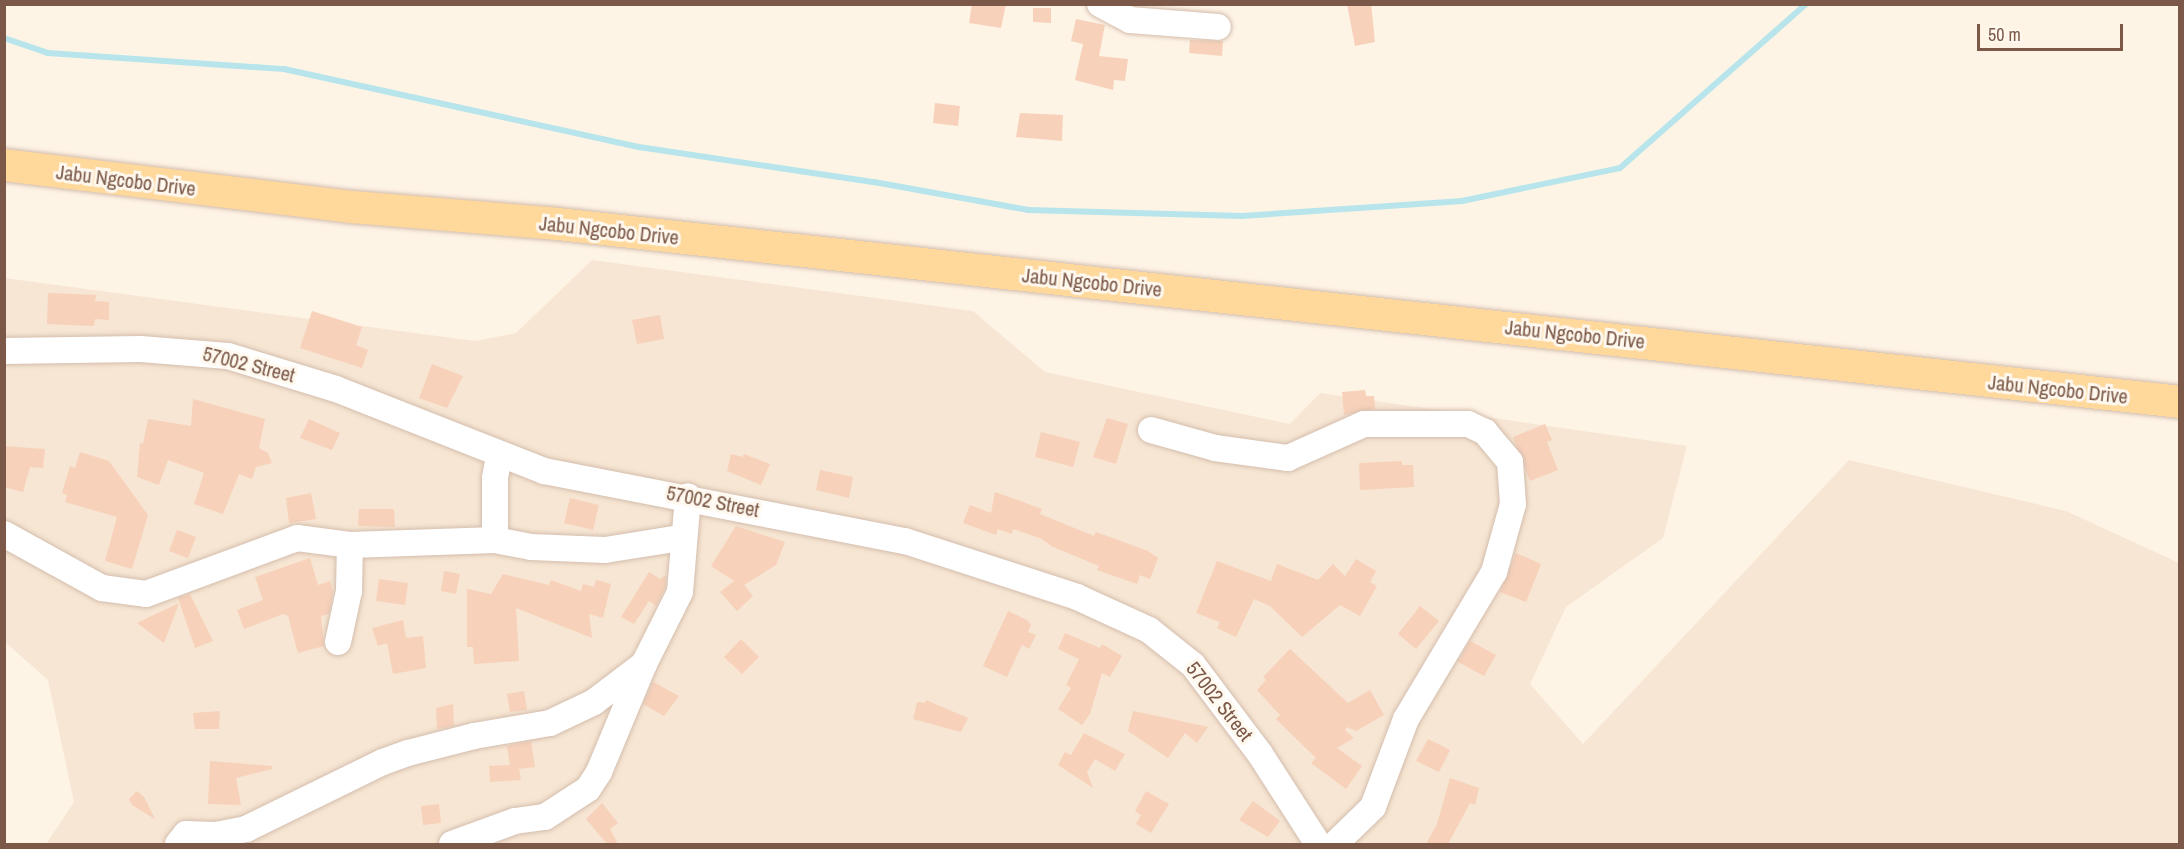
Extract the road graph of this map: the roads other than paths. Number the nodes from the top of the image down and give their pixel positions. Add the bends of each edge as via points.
1 (1100, 4) edge
2 (1218, 27) dead end
3 (4, 165) edge
4 (4, 351) edge
5 (2180, 402) edge
6 (1151, 430) dead end
7 (500, 456) junction
8 (688, 496) junction
9 (4, 534) edge
10 (681, 538) junction
11 (495, 540) junction
12 (350, 545) junction
13 (338, 642) dead end
14 (644, 664) junction
15 (178, 844) edge
16 (452, 844) edge
17 (1318, 844) edge
18 (1335, 844) edge

1 - 2 street via 1130,20
3 - 5 main road, Jabu Ngcobo Drive via 352,207 581,226
4 - 7 street, 57002 Street via 141,349 228,356 336,389
6 - 18 street via 1215,448 1288,458 1364,424 1468,424 1485,432 1510,462 1513,504 1494,572 1406,719 1373,807
7 - 8 street, 57002 Street via 544,471
7 - 11 street via 495,478
8 - 10 street
8 - 17 street, 57002 Street via 905,541 1077,597 1149,630 1180,652 1212,686
9 - 12 street via 102,588 146,594 199,577 280,541 297,538
10 - 11 street via 605,550 531,547
10 - 14 street via 680,592
11 - 12 street
12 - 13 street via 348,601
14 - 15 street via 594,702 550,723 408,753 246,829 216,835 186,834
14 - 16 street via 599,772 588,789 545,817 515,821

